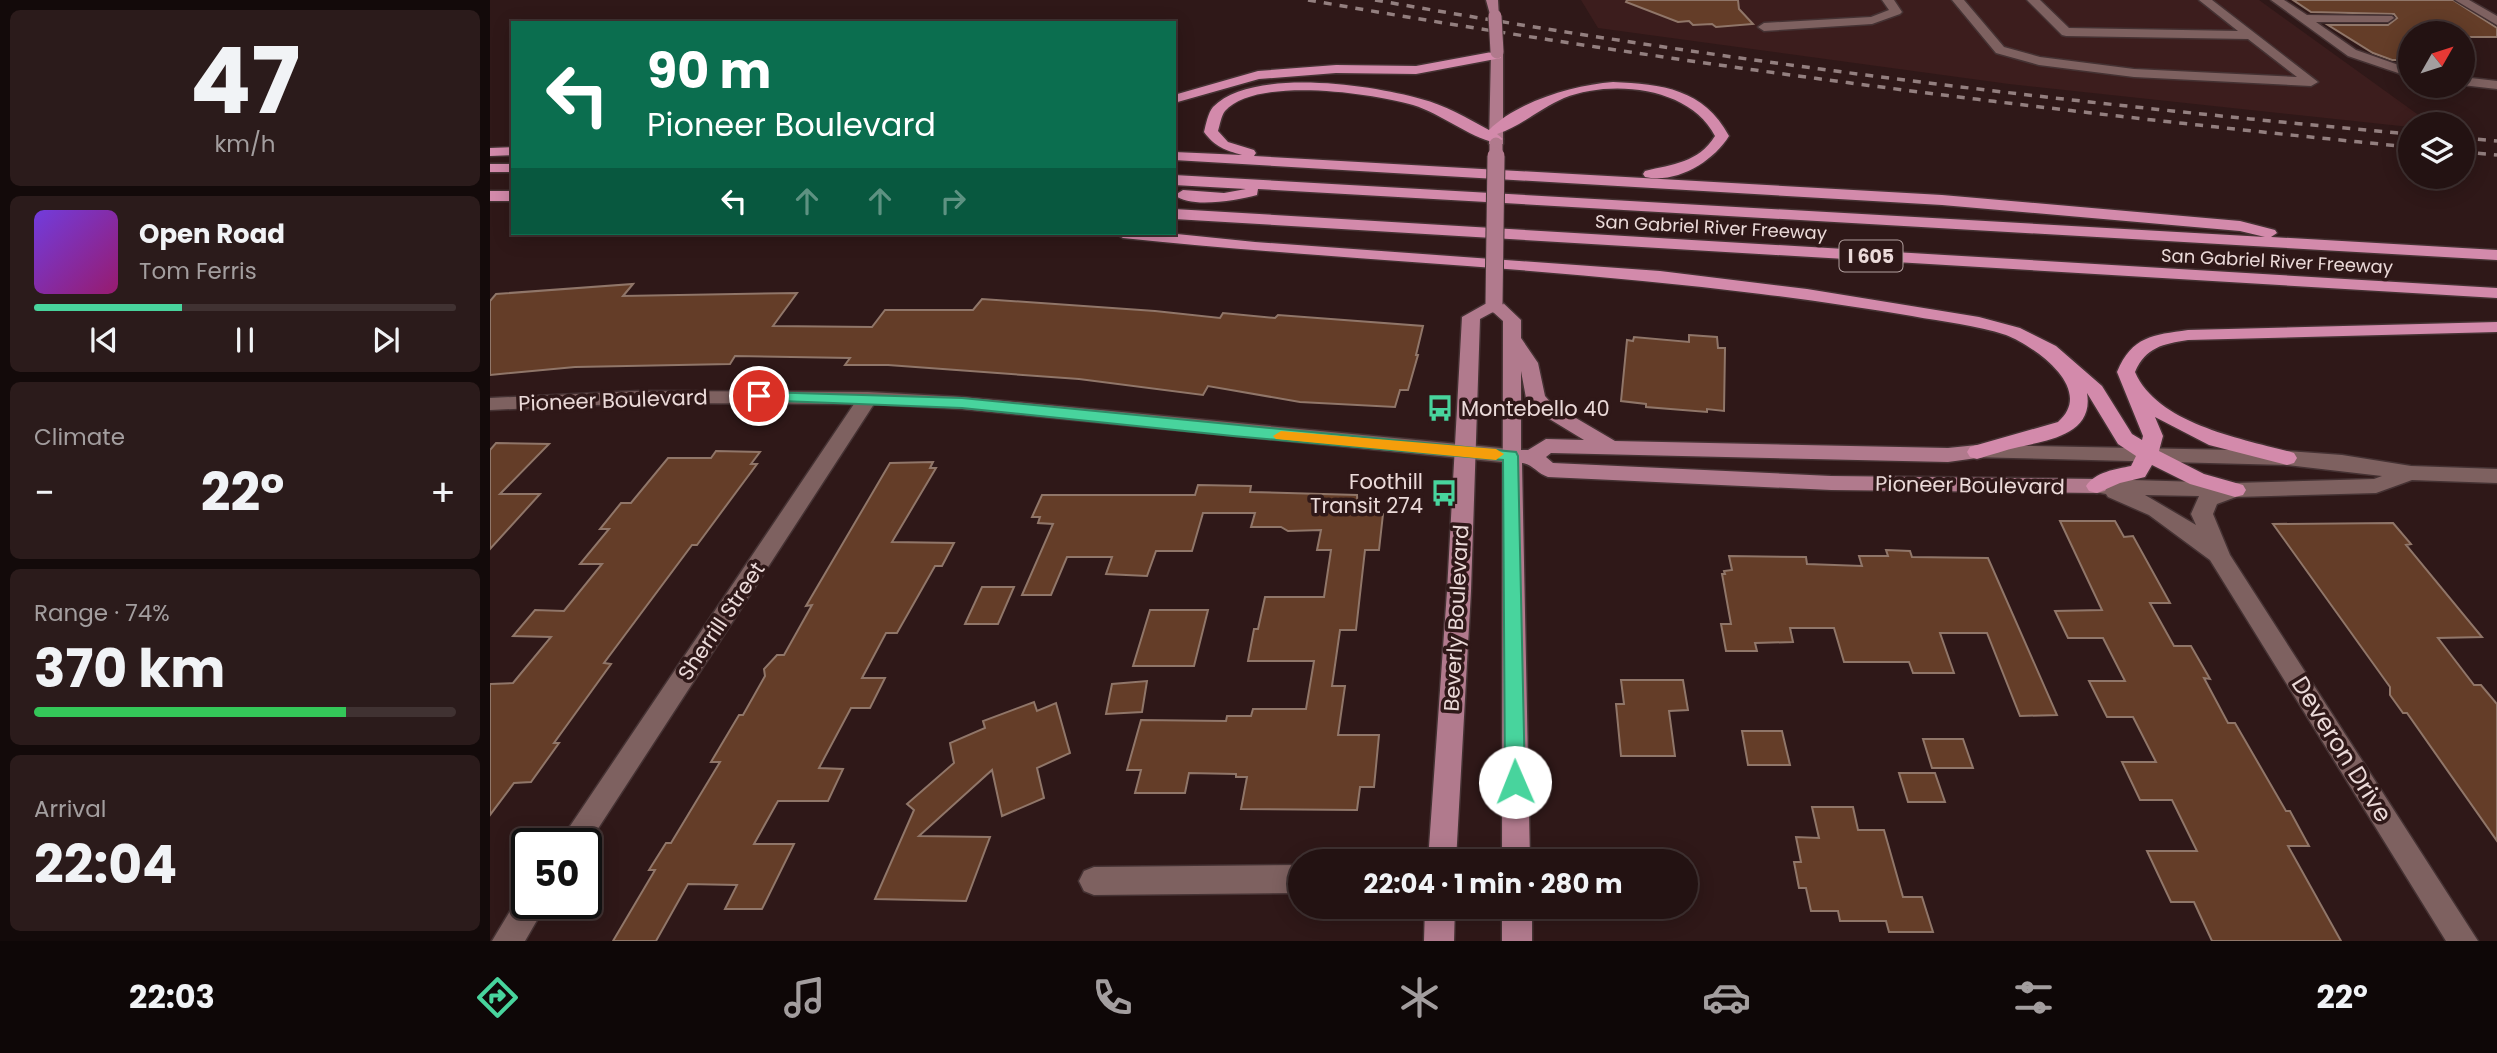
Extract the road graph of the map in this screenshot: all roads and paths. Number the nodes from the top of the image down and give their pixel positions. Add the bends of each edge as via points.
1 (1492, 0) edge
2 (1888, 0) edge
3 (1958, 0) edge
4 (2033, 0) edge
5 (2205, 0) edge
6 (2277, 0) edge
7 (2461, 0) edge
8 (2388, 18) dead end
9 (2304, 19) junction
10 (2495, 19) edge
11 (1764, 27) dead end
12 (2251, 35) junction
13 (1497, 54) junction
14 (2398, 69) edge
15 (2475, 82) edge
16 (2497, 85) edge
17 (1176, 98) edge
18 (1496, 138) junction
19 (511, 151) edge
20 (490, 152) edge
21 (1176, 156) edge
22 (1369, 166) junction
23 (511, 167) edge
24 (490, 168) edge
25 (490, 176) edge
26 (511, 176) edge
27 (1539, 176) junction
28 (1176, 180) edge
29 (490, 182) edge
30 (511, 182) edge
31 (1278, 186) junction
32 (1176, 194) edge
33 (490, 196) edge
34 (511, 196) edge
35 (1176, 202) edge
36 (1176, 214) edge
37 (1245, 218) junction
38 (1142, 235) edge
39 (2315, 246) junction
40 (2439, 252) junction
41 (2497, 255) edge
42 (2497, 267) edge
43 (2497, 293) edge
44 (1494, 304) junction
45 (2497, 327) edge
46 (1512, 338) junction
47 (2066, 365) junction
48 (2132, 390) junction
49 (868, 398) junction
50 (490, 404) edge
51 (1613, 447) junction
52 (1464, 451) junction
53 (1977, 452) junction
54 (2148, 454) junction
55 (1521, 456) junction
56 (2287, 458) junction
57 (2411, 473) junction
58 (2497, 476) edge
59 (2097, 486) junction
60 (2235, 490) junction
61 (2220, 556) junction
62 (583, 828) edge
63 (1443, 849) edge
64 (1516, 849) edge
65 (1288, 878) edge
66 (1094, 881) dead end
67 (521, 919) edge
68 (1440, 919) edge
69 (1517, 919) edge
70 (507, 941) edge
71 (1439, 941) edge
72 (1517, 941) edge
73 (2463, 941) edge

1 - 13 main road, bridge
2 - 11 street via 1896,12 1872,20
3 - 12 street via 2000,50 2039,61 2134,73 2312,82
4 - 12 street via 2066,32
5 - 12 street
6 - 9 street
7 - 10 street
8 - 9 street
9 - 14 street via 2352,53
13 - 17 highway via 1416,70 1336,69 1258,75
13 - 18 main road
15 - 16 street
18 - 22 highway via 1417,102 1310,86 1269,88 1240,97 1220,108 1211,121 1211,132 1223,145 1249,153
18 - 27 highway via 1556,97 1622,86 1651,89 1697,104 1718,124 1722,136 1715,151 1676,170 1623,176
18 - 44 main road, bridge
19 - 20 highway
21 - 22 highway
22 - 27 highway
23 - 24 highway
25 - 26 highway
27 - 39 highway via 1942,200 2227,225
28 - 31 highway, San Gabriel River Freeway / I 605
29 - 30 highway
31 - 32 highway via 1224,198
31 - 39 highway, San Gabriel River Freeway / I 605
33 - 34 highway
35 - 37 highway via 1222,204
36 - 37 highway, San Gabriel River Freeway / I 605
37 - 43 highway, San Gabriel River Freeway / I 605
38 - 47 highway via 1660,276 1807,293 1979,322 2031,340
39 - 40 highway, San Gabriel River Freeway / I 605
40 - 41 highway, San Gabriel River Freeway / I 605
40 - 42 highway
44 - 46 main road via 1512,320
44 - 52 main road, Beverly Boulevard via 1471,317
45 - 48 highway via 2152,341 2132,355 2126,372
46 - 51 main road via 1529,363 1536,398 1545,408
46 - 55 main road
47 - 53 highway via 2079,401 2076,415 2065,426 2048,436
47 - 54 highway via 2095,390 2125,439
48 - 54 highway via 2153,436
48 - 56 highway via 2164,414 2216,440
49 - 50 street, Pioneer Boulevard via 639,397
49 - 52 street, Pioneer Boulevard
49 - 62 street, Sherrill Street
51 - 53 main road, Pioneer Boulevard
51 - 55 main road, Pioneer Boulevard via 1546,446
52 - 55 street, Pioneer Boulevard
52 - 63 main road, Beverly Boulevard
53 - 54 street, Pioneer Boulevard
54 - 56 street, Pioneer Boulevard
54 - 59 highway via 2138,472
54 - 60 highway via 2197,479
55 - 59 main road, Pioneer Boulevard via 1548,470 1831,484
55 - 64 main road
56 - 57 street, Pioneer Boulevard
57 - 58 street, Pioneer Boulevard
57 - 60 street, Pioneer Boulevard via 2376,486
59 - 60 street, Pioneer Boulevard
59 - 61 street, Deveron Drive via 2137,499 2176,521
60 - 61 street, Deveron Drive via 2208,499 2202,513
61 - 73 street, Deveron Drive
65 - 66 street
67 - 70 street
68 - 71 main road
69 - 72 main road

